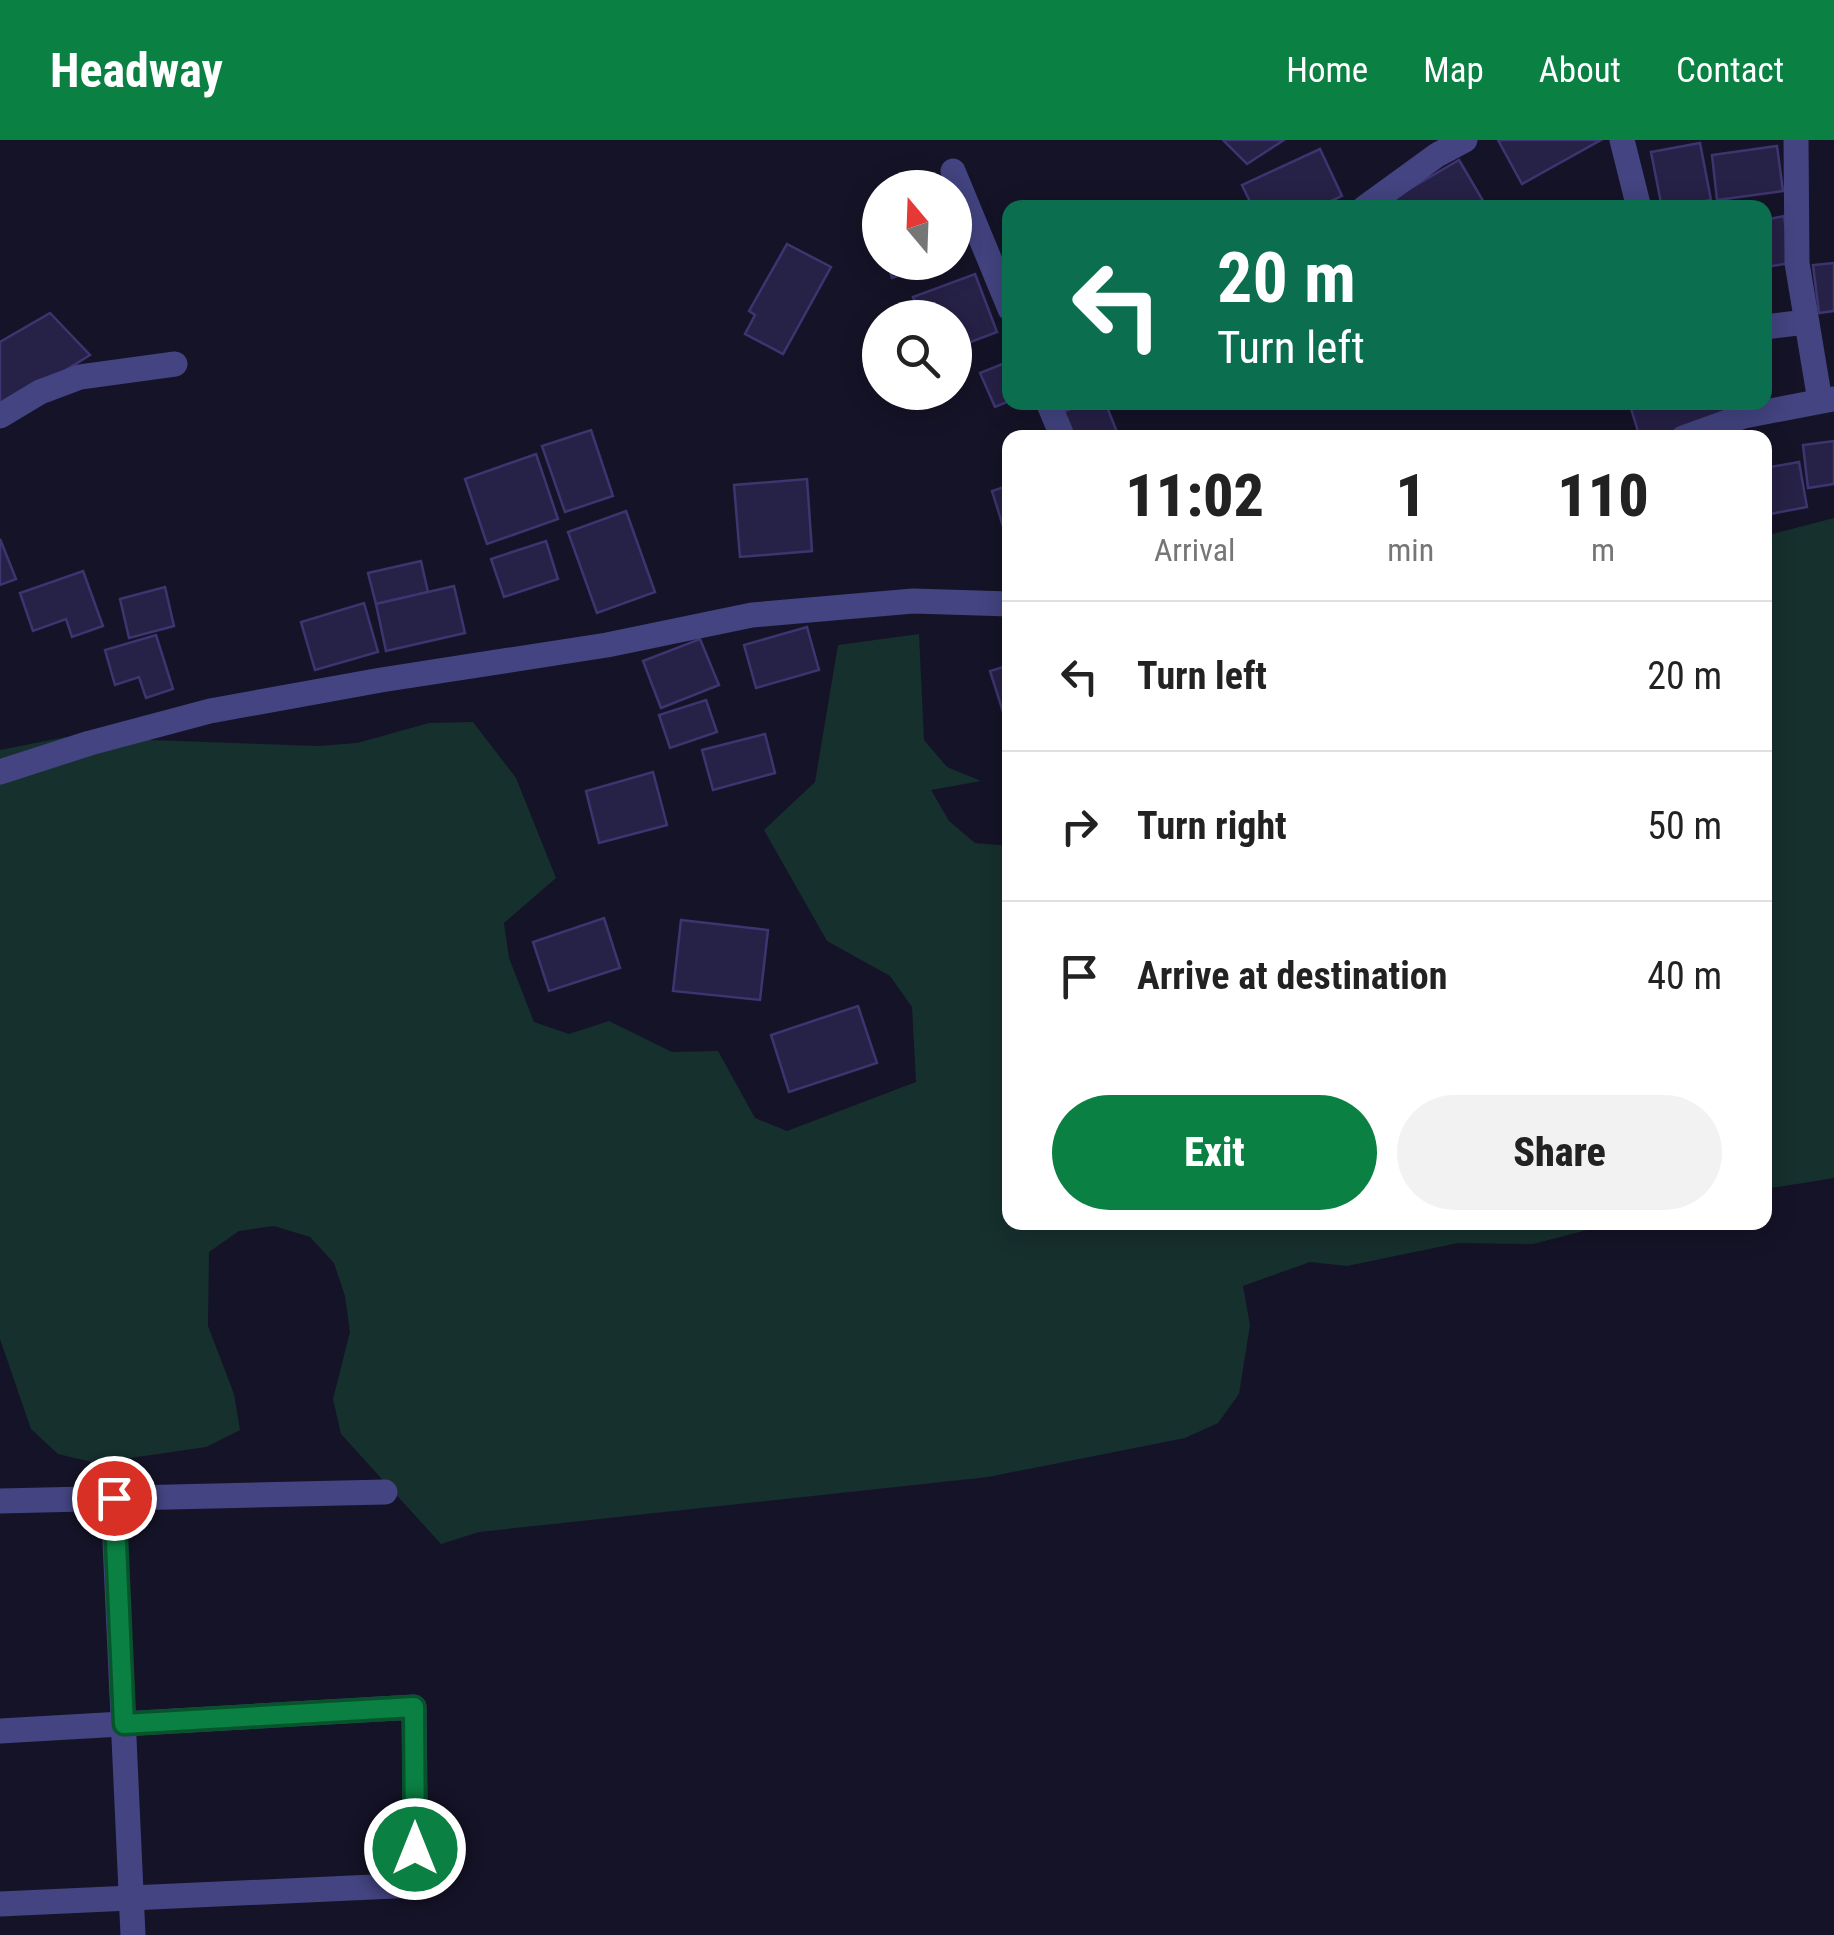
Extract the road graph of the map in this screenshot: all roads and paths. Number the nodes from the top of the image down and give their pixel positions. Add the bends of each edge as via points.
1 (1465, 140) edge
2 (1622, 140) edge
3 (1796, 140) edge
4 (1375, 200) edge
5 (1638, 200) edge
6 (972, 217) edge
7 (1002, 290) edge
8 (1806, 322) junction
9 (1772, 326) edge
10 (175, 364) dead end
11 (1827, 400) edge
12 (0, 416) edge
13 (1705, 430) edge
14 (1002, 604) edge
15 (0, 772) edge
16 (385, 1492) dead end
17 (114, 1498) junction
18 (0, 1500) edge
19 (124, 1724) junction
20 (0, 1731) edge
21 (132, 1896) junction
22 (0, 1904) edge
23 (133, 1935) edge

1 - 4 street
2 - 5 street
3 - 8 street via 1796,264
6 - 7 street
8 - 9 street
8 - 11 street
10 - 12 street via 80,377
11 - 13 street
14 - 15 street via 913,601 752,615 210,711
16 - 17 street
17 - 18 street
17 - 19 street
19 - 20 street
19 - 21 street
19 - 21 street via 414,1707 416,1885
21 - 22 street
21 - 23 street

